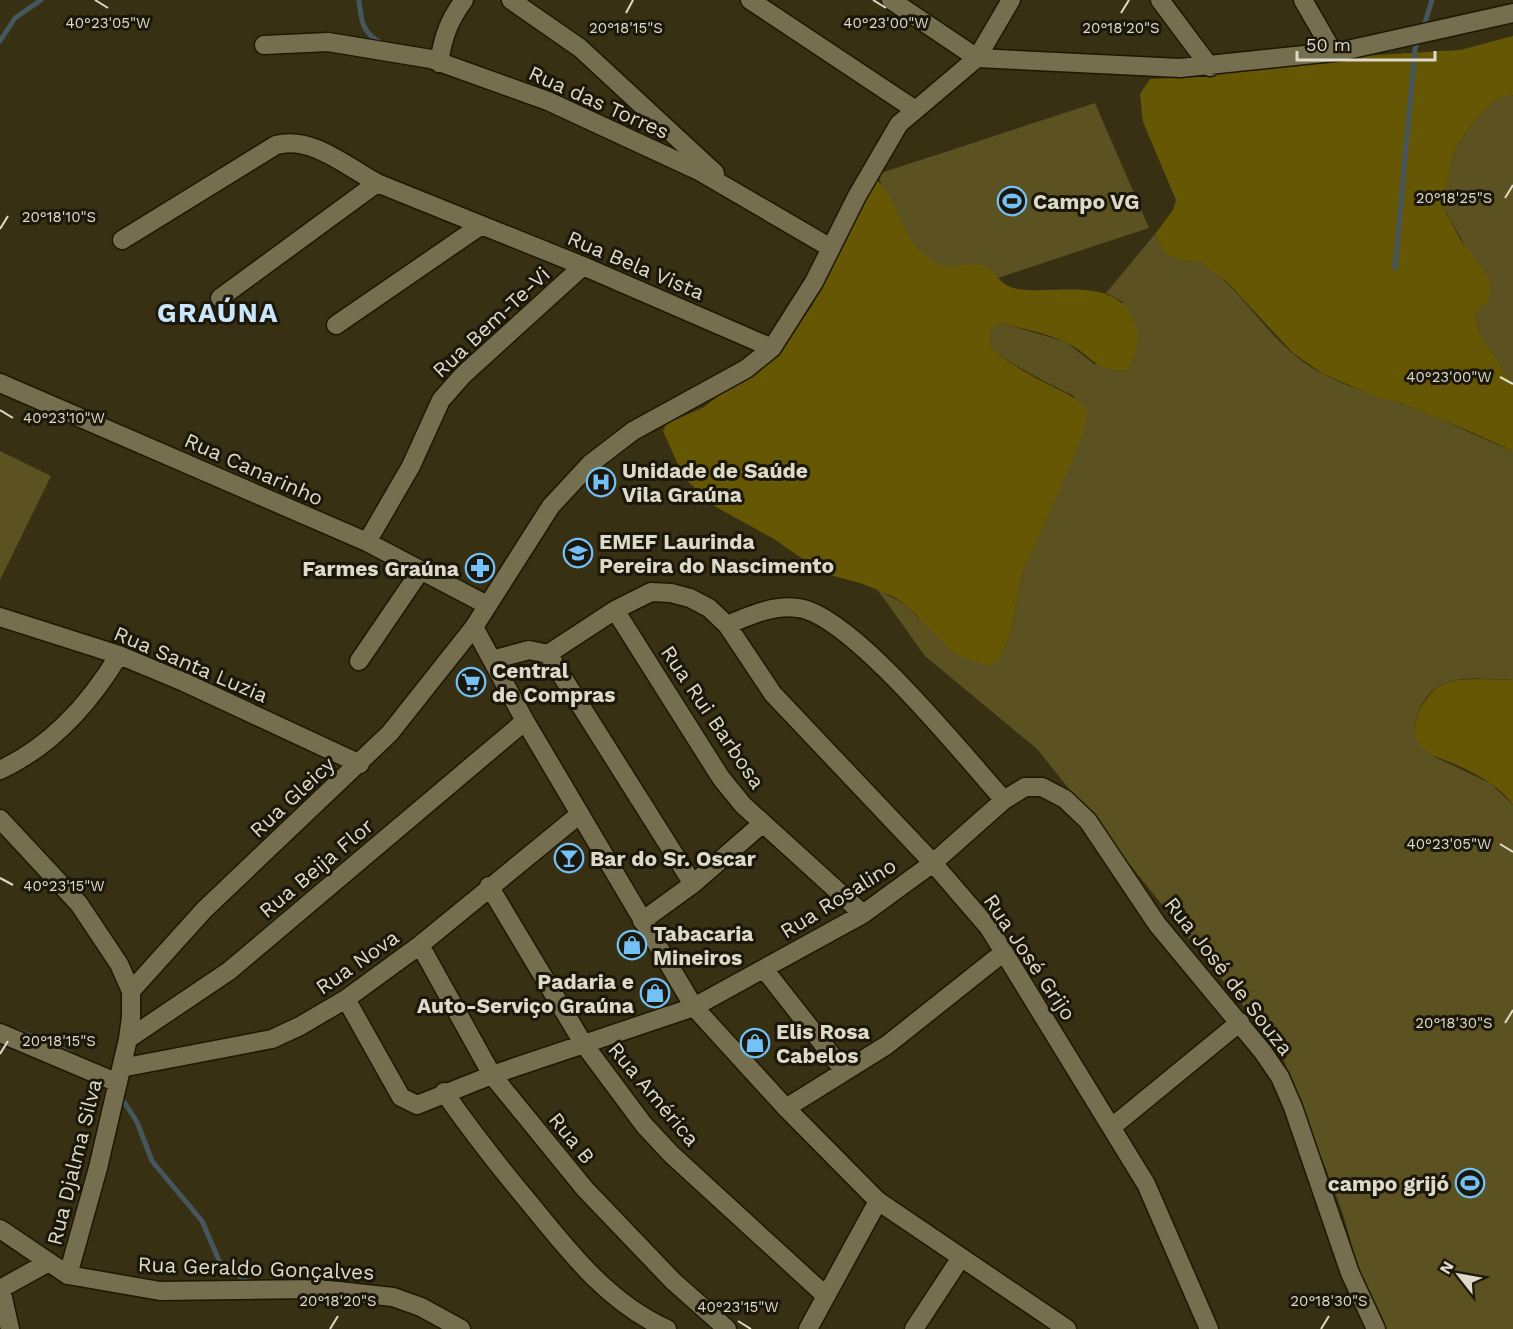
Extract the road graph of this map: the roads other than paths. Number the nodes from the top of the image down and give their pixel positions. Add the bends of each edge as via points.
1 (464, 0) edge
2 (511, 0) edge
3 (750, 0) edge
4 (891, 0) edge
5 (1011, 0) edge
6 (1160, 0) edge
7 (1303, 0) edge
8 (1513, 13) edge
9 (264, 45) dead end
10 (1333, 52) junction
11 (977, 57) junction
12 (439, 63) junction
13 (1210, 67) junction
14 (914, 109) junction
15 (377, 183) junction
16 (736, 192) junction
17 (480, 226) junction
18 (122, 240) dead end
19 (831, 248) junction
20 (584, 266) junction
21 (220, 298) dead end
22 (336, 325) dead end
23 (772, 348) junction
24 (0, 383) edge
25 (367, 542) junction
26 (421, 570) junction
27 (487, 605) junction
28 (615, 610) junction
29 (0, 617) edge
30 (727, 625) junction
31 (474, 627) junction
32 (548, 654) junction
33 (119, 655) junction
34 (492, 660) junction
35 (359, 661) dead end
36 (525, 721) junction
37 (360, 764) junction
38 (0, 770) edge
39 (1004, 800) junction
40 (580, 814) junction
41 (0, 819) edge
42 (763, 822) junction
43 (933, 863) junction
44 (693, 884) junction
45 (489, 886) junction
46 (863, 914) junction
47 (642, 921) junction
48 (420, 945) junction
49 (1004, 952) junction
50 (764, 969) junction
51 (131, 991) junction
52 (346, 999) junction
53 (694, 1007) junction
54 (1240, 1022) junction
55 (0, 1033) edge
56 (128, 1039) junction
57 (583, 1043) junction
58 (844, 1071) junction
59 (492, 1075) junction
60 (119, 1076) junction
61 (444, 1092) junction
62 (786, 1108) junction
63 (1112, 1128) junction
64 (878, 1201) junction
65 (0, 1229) edge
66 (960, 1259) junction
67 (47, 1263) junction
68 (68, 1275) junction
69 (0, 1289) edge
70 (826, 1296) junction
71 (723, 1328) edge
72 (10, 1329) edge
73 (461, 1329) edge
74 (667, 1329) edge
75 (808, 1329) edge
76 (914, 1329) edge
77 (1067, 1329) edge
78 (1209, 1329) edge
79 (1376, 1329) edge

1 - 12 street via 450,19
2 - 16 street, Rua das Torres via 580,48
3 - 14 street
4 - 11 street
5 - 11 street, Rua Gleicy
6 - 13 street
7 - 10 street
8 - 10 street
9 - 12 street, Rua das Torres via 328,42
10 - 13 street
11 - 13 street
11 - 14 street, Rua Gleicy
12 - 16 street, Rua das Torres via 548,101
14 - 19 street, Rua Gleicy via 884,147
15 - 17 street, Rua Bela Vista
15 - 18 street, Rua Bela Vista via 314,147 289,141 276,145
15 - 21 street
16 - 19 street, Rua das Torres
17 - 20 street, Rua Bela Vista
17 - 22 street
19 - 23 street, Rua Gleicy
20 - 23 street, Rua Bela Vista
20 - 25 street, Rua Bem-Te-Vi via 463,375 441,400 411,466
23 - 27 street, Rua Gleicy via 746,369 633,431 590,464 551,506
24 - 25 street, Rua Canarinho
25 - 26 street, Rua Canarinho
26 - 27 street, Rua Canarinho
26 - 35 street
27 - 31 street, Rua Gleicy
28 - 30 street via 651,592 671,592 709,608
28 - 32 street
28 - 42 street, Rua Rui Barbosa via 721,778
29 - 33 street, Rua Santa Luzia
30 - 39 street via 783,607 819,614 857,641
30 - 43 street, Rua José Grijo via 773,694
31 - 34 street
31 - 37 street, Rua Gleicy via 420,698
32 - 34 street via 529,650
32 - 44 street
33 - 37 street, Rua Santa Luzia
33 - 38 street via 79,712 43,744
34 - 36 street
36 - 40 street
36 - 56 street, Rua Beija Flor via 229,971
37 - 51 street, Rua Gleicy via 204,910
39 - 43 street, Rua José de Souza
39 - 54 street, Rua José de Souza via 1025,787 1042,787 1065,799 1088,821 1157,924
40 - 45 street, Rua Nova
40 - 47 street
41 - 51 street, Rua Djalma Silva via 79,904 119,964
42 - 44 street
42 - 46 street, Rua Rui Barbosa
43 - 46 street, Rua Rosalino
43 - 49 street, Rua José Grijo via 989,928
44 - 47 street
45 - 48 street, Rua Nova
45 - 57 street, Rua América
46 - 50 street, Rua Rosalino
47 - 53 street
48 - 52 street, Rua Nova
48 - 59 street, Rua B
49 - 58 street via 926,1017
49 - 63 street, Rua José Grijo
50 - 53 street, Rua Rosalino
50 - 58 street
51 - 56 street, Rua Djalma Silva
52 - 60 street, Rua Nova via 272,1039
52 - 61 street, Rua Rosalino via 405,1101 417,1105
53 - 57 street, Rua Rosalino
53 - 62 street
54 - 63 street
54 - 79 street, Rua José de Souza via 1280,1077 1352,1281
55 - 60 street
56 - 60 street, Rua Djalma Silva
57 - 59 street, Rua Rosalino
57 - 70 street, Rua América via 644,1125 671,1154
58 - 62 street
59 - 61 street, Rua Rosalino
59 - 71 street, Rua B via 585,1189
60 - 68 street, Rua Djalma Silva
61 - 74 street via 577,1262 629,1307
62 - 64 street
63 - 78 street, Rua José Grijo via 1146,1184
64 - 66 street
64 - 70 street
65 - 67 street, Rua Geraldo Gonçalves
66 - 76 street
66 - 77 street
67 - 68 street, Rua Geraldo Gonçalves
67 - 69 street
68 - 73 street, Rua Geraldo Gonçalves via 160,1291 320,1289 393,1297
69 - 72 street
70 - 75 street

